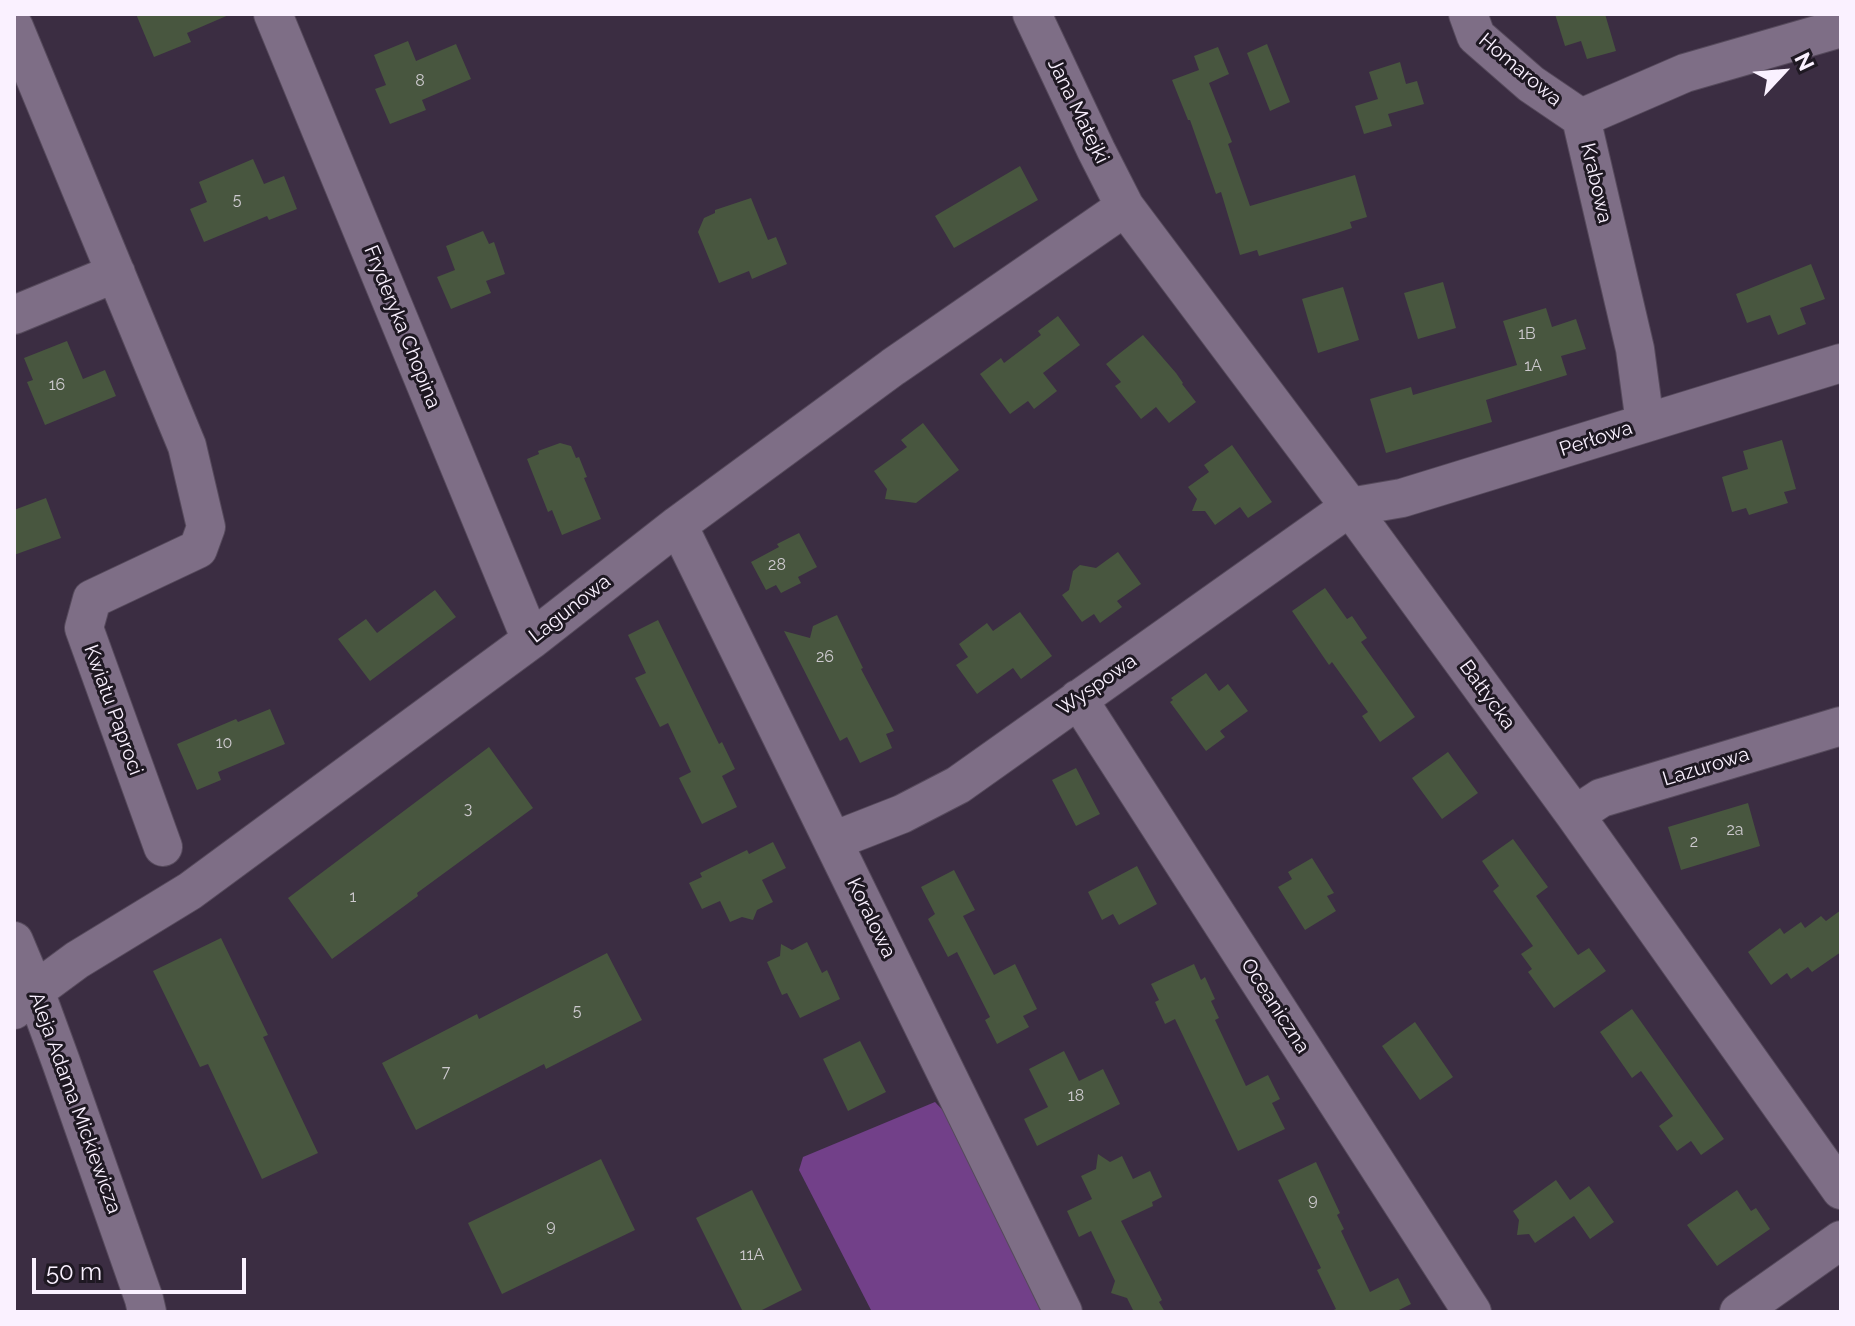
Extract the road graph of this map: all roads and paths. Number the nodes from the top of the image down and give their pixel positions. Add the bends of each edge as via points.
1 (273, 14) edge
2 (1032, 14) edge
3 (1468, 14) edge
4 (14, 27) edge
5 (1841, 28) edge
6 (1581, 118) junction
7 (1125, 207) junction
8 (116, 273) junction
9 (14, 315) edge
10 (1841, 363) edge
11 (1645, 423) junction
12 (1350, 507) junction
13 (678, 525) junction
14 (531, 640) junction
15 (1078, 699) junction
16 (1841, 726) edge
17 (1575, 815) junction
18 (833, 841) junction
19 (163, 847) dead end
20 (14, 941) edge
21 (24, 1000) edge
22 (1841, 1190) edge
23 (1841, 1240) edge
24 (147, 1312) edge
25 (1063, 1312) edge
26 (1472, 1312) edge
27 (1739, 1312) edge

1 - 14 street, Fryderyka Chopina
2 - 7 street, Jana Matejki
3 - 6 street, Homarowa via 1476,36
4 - 8 street, Kwiatu Paproci
5 - 6 street, Krabowa via 1685,73
6 - 11 street, Krabowa via 1635,349
7 - 12 street, Bałtycka
7 - 13 street, Lagunowa via 893,367
8 - 9 street
8 - 19 street, Kwiatu Paproci via 187,446 206,527 198,549 92,599 84,628
10 - 11 street, Perłowa
11 - 12 street, Perłowa via 1402,498
12 - 15 street, Wyspowa
12 - 17 street, Bałtycka
13 - 14 street, Lagunowa
13 - 18 street, Koralowa
14 - 21 street, Lagunowa via 190,891 77,960
15 - 18 street, Wyspowa via 958,785
15 - 26 street, Oceaniczna
16 - 17 street, Lazurowa via 1601,798
17 - 22 street, Bałtycka
18 - 25 street, Koralowa
20 - 21 street, Aleja Adama Mickiewicza
21 - 24 street, Aleja Adama Mickiewicza
23 - 27 street

